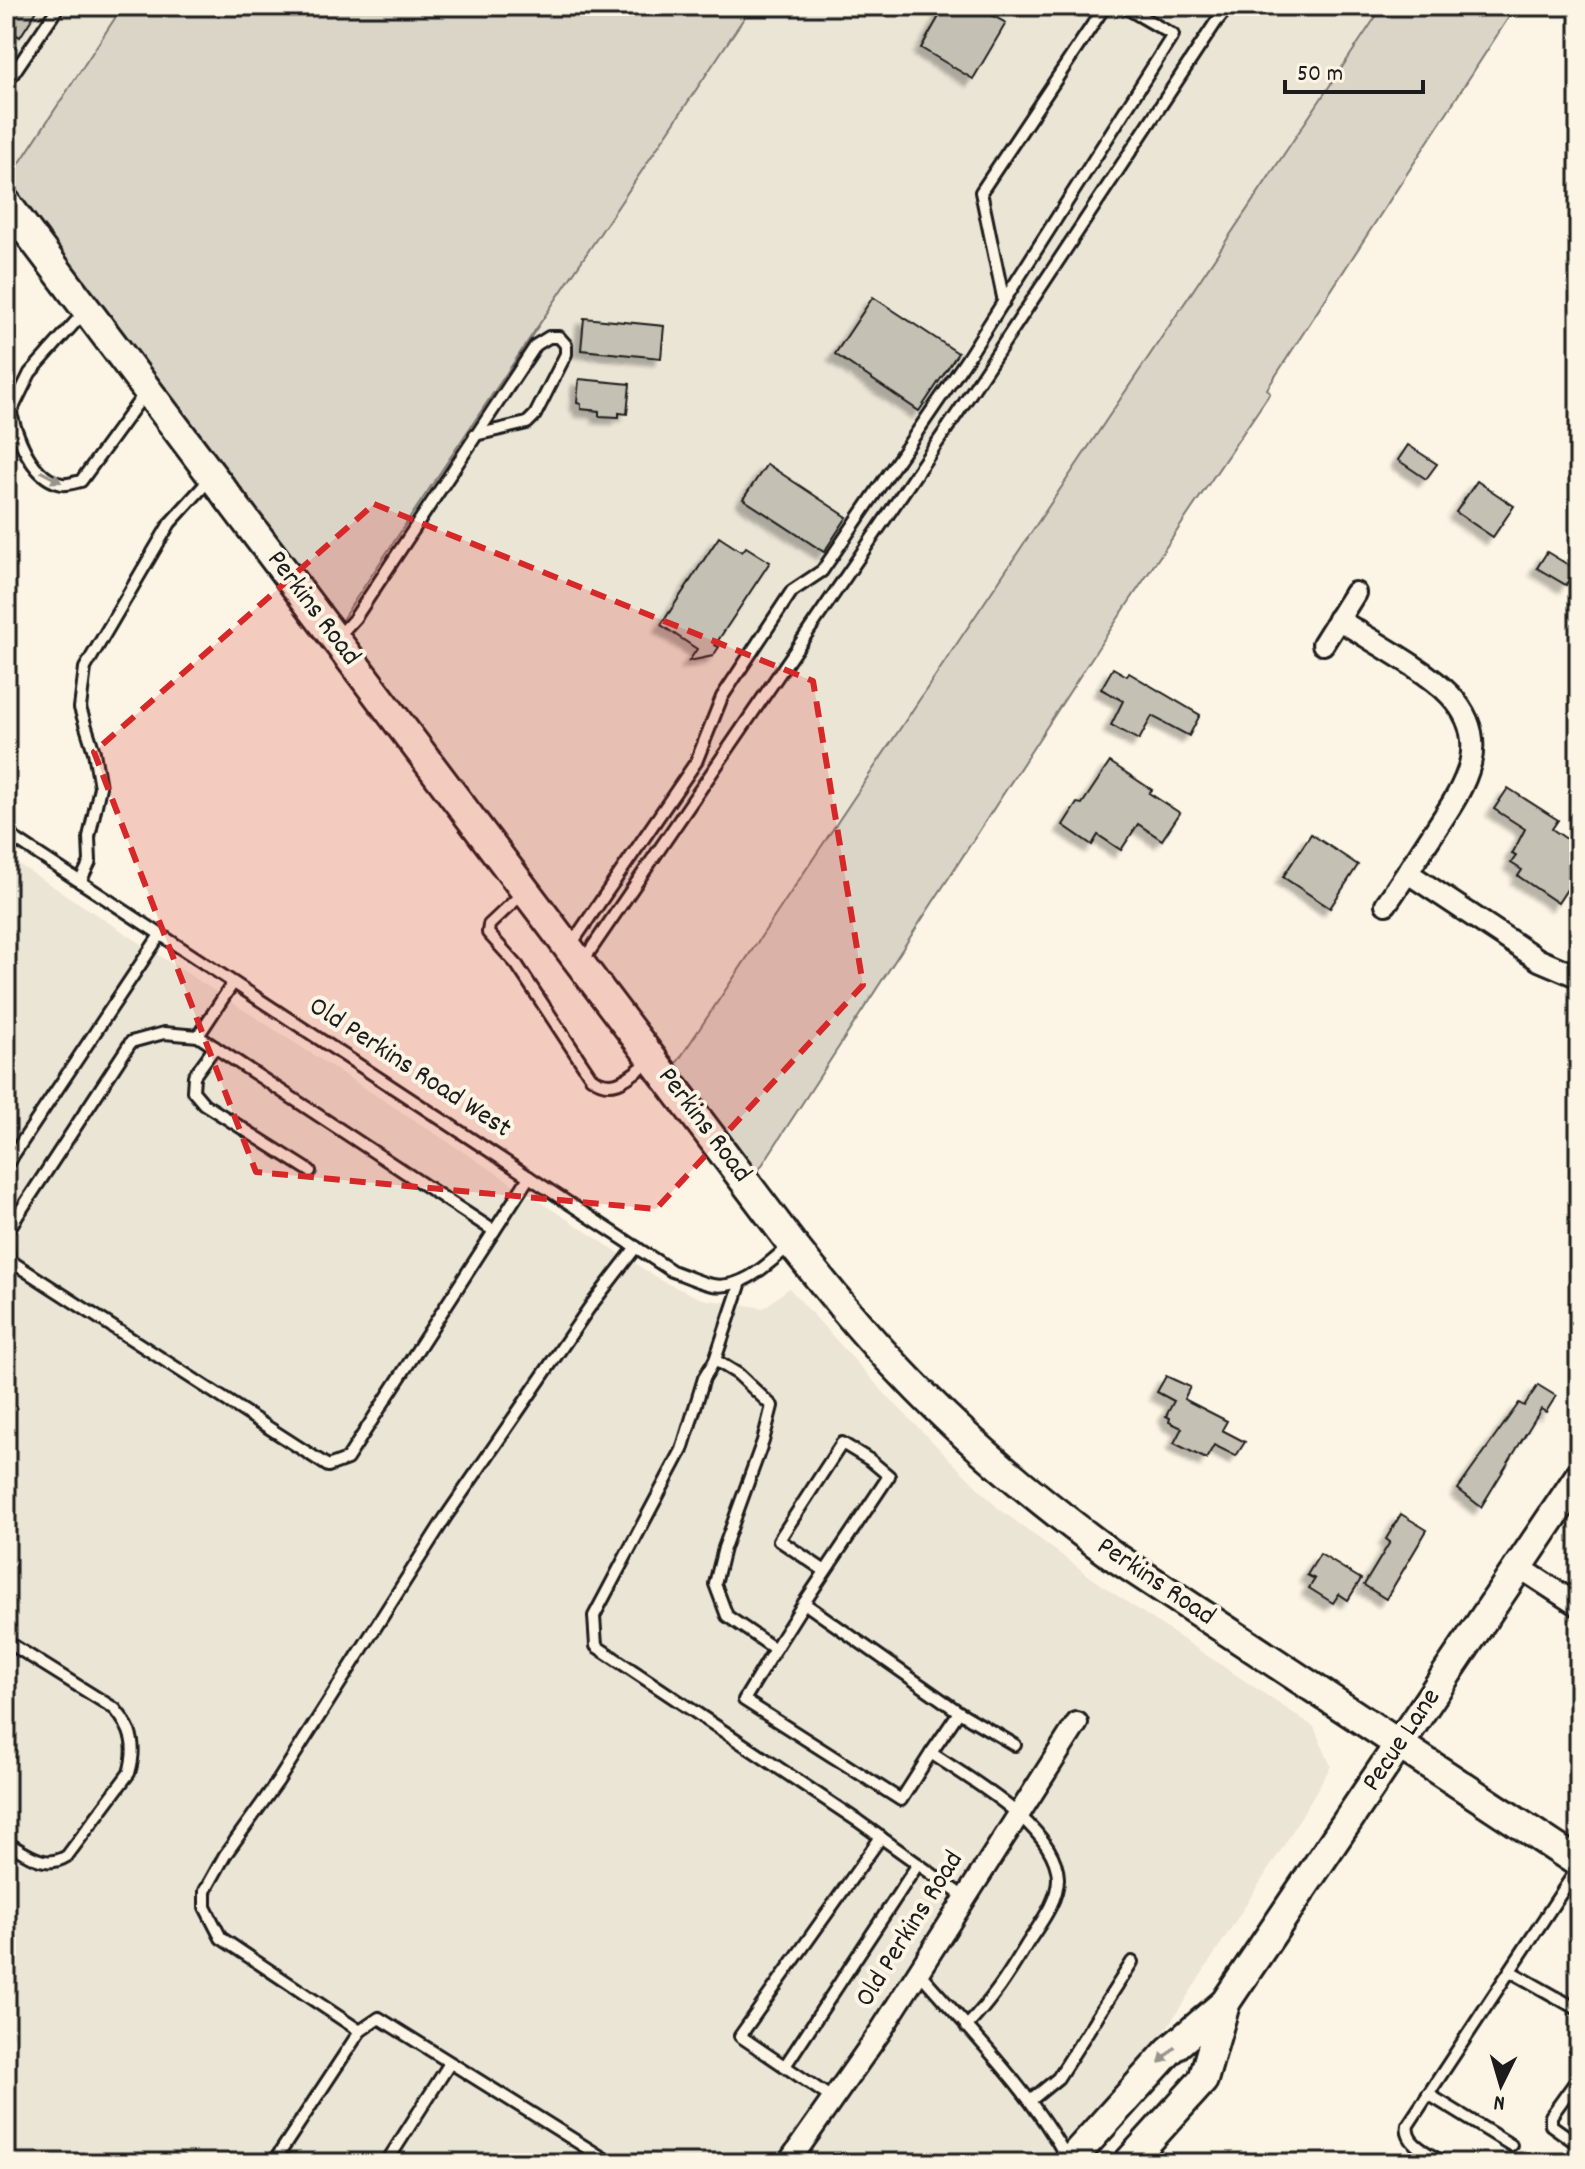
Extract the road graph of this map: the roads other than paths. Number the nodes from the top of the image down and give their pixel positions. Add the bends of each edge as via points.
1 (59, 6) edge
2 (1105, 6) edge
3 (1123, 6) edge
4 (1229, 6) edge
5 (6, 84) edge
6 (6, 203) edge
7 (1004, 302) junction
8 (86, 310) junction
9 (147, 390) junction
10 (8, 418) edge
11 (475, 435) junction
12 (212, 476) junction
13 (1355, 593) dead end
14 (1338, 619) junction
15 (335, 639) junction
16 (1323, 644) dead end
17 (6, 833) edge
18 (1408, 873) junction
19 (80, 882) junction
20 (526, 891) junction
21 (1386, 904) dead end
22 (160, 935) junction
23 (574, 958) junction
24 (1579, 977) edge
25 (233, 983) junction
26 (198, 1036) junction
27 (215, 1047) junction
28 (652, 1059) junction
29 (6, 1166) edge
30 (310, 1171) dead end
31 (529, 1177) junction
32 (494, 1231) junction
33 (6, 1235) edge
34 (792, 1244) junction
35 (636, 1247) junction
36 (741, 1282) junction
37 (715, 1360) junction
38 (1579, 1477) edge
39 (1519, 1567) junction
40 (825, 1571) junction
41 (804, 1603) junction
42 (1579, 1606) edge
43 (6, 1641) edge
44 (775, 1649) junction
45 (959, 1712) junction
46 (1077, 1723) dead end
47 (1015, 1745) dead end
48 (1400, 1746) junction
49 (931, 1753) junction
50 (1018, 1813) junction
51 (881, 1837) junction
52 (6, 1842) edge
53 (918, 1864) junction
54 (1579, 1865) edge
55 (964, 1897) junction
56 (1132, 1962) dead end
57 (918, 1971) junction
58 (1510, 1971) junction
59 (1225, 2003) junction
60 (1579, 2010) edge
61 (966, 2027) junction
62 (360, 2031) junction
63 (450, 2063) junction
64 (785, 2066) junction
65 (1579, 2077) edge
66 (1428, 2094) junction
67 (833, 2099) junction
68 (1030, 2101) junction
69 (1511, 2145) dead end
70 (1579, 2145) edge
71 (607, 2162) edge
72 (1069, 2162) edge
73 (273, 2163) edge
74 (386, 2163) edge
75 (788, 2163) edge
76 (1128, 2163) edge
77 (1444, 2163) edge

1 - 5 lane
2 - 7 lane via 981,192
3 - 7 lane via 1173,35
4 - 23 lane via 961,408
6 - 8 main road, Perkins Road
7 - 23 lane via 822,571 792,591 722,697 696,762
8 - 9 main road, Perkins Road
8 - 10 lane via 30,373
10 -> 9 lane via 41,473 63,484 81,481
9 - 12 main road, Perkins Road
11 - 11 lane via 536,345 559,337 566,354 535,415 527,423
11 - 15 lane via 355,618
12 - 15 main road, Perkins Road
12 - 19 lane via 170,523 85,668 80,708 100,787 89,837 90,862
13 - 14 street
14 - 16 street
14 - 18 street via 1437,683 1470,730 1466,780
15 - 20 main road, Perkins Road
17 - 19 lane, Old Perkins Road West
18 - 21 street
18 - 24 street via 1539,960
19 - 22 lane, Old Perkins Road West
20 - 23 main road, Perkins Road
20 - 28 lane via 489,925 488,933 517,965 591,1077 608,1086 619,1084
22 - 25 lane, Old Perkins Road West
22 - 29 lane
23 - 28 main road, Perkins Road
25 - 26 lane
25 - 31 lane, Old Perkins Road West
26 - 27 lane
26 - 33 lane via 164,1033 131,1042
27 - 30 lane via 194,1076 193,1091 204,1104
27 - 32 lane
28 - 34 main road, Perkins Road
31 - 32 lane
31 - 35 lane, Old Perkins Road West
32 - 33 lane via 347,1459 328,1466 9,1260
34 - 36 lane
34 - 48 main road, Perkins Road via 913,1385 1061,1517 1160,1589
35 - 36 lane, Old Perkins Road West via 672,1271 711,1285
35 - 62 lane via 445,1518 205,1891 205,1907 221,1938
36 - 37 lane
37 - 44 lane via 772,1406 715,1584 727,1616
37 - 51 lane via 704,1378 682,1450 594,1616 596,1646
38 - 39 main road, Pecue Lane
39 - 42 street
39 - 48 main road, Pecue Lane
40 - 40 lane via 889,1476 842,1443 779,1540
40 - 41 lane
41 - 44 lane
41 - 45 lane
43 - 52 lane via 115,1709 133,1742 129,1773 67,1856 46,1863
44 - 49 lane via 744,1700 901,1800
45 - 47 lane
45 - 49 lane
46 - 50 street, Old Perkins Road
48 - 54 main road, Perkins Road
48 - 59 main road, Pecue Lane
49 - 50 lane
50 - 55 street, Old Perkins Road
50 - 61 lane via 1048,1847 1058,1878 1051,1906 993,1999
51 - 53 lane
51 - 64 lane via 740,2036
53 - 55 lane
53 - 64 lane
54 - 58 lane
55 - 57 street, Old Perkins Road
56 - 68 lane via 1058,2078
57 - 61 lane
57 - 67 street, Old Perkins Road
58 - 60 lane
58 - 66 lane
59 -> 72 main road, Pecue Lane via 1169,2051
59 - 76 main road, Pecue Lane via 1203,2080
61 - 68 lane
62 - 63 lane via 379,2018
62 - 73 lane
63 - 71 lane
63 - 74 lane
64 - 67 lane
65 - 70 lane via 1551,2116 1551,2125
66 - 69 lane
66 - 77 lane via 1406,2133
67 - 75 street, Old Perkins Road
68 - 72 lane

